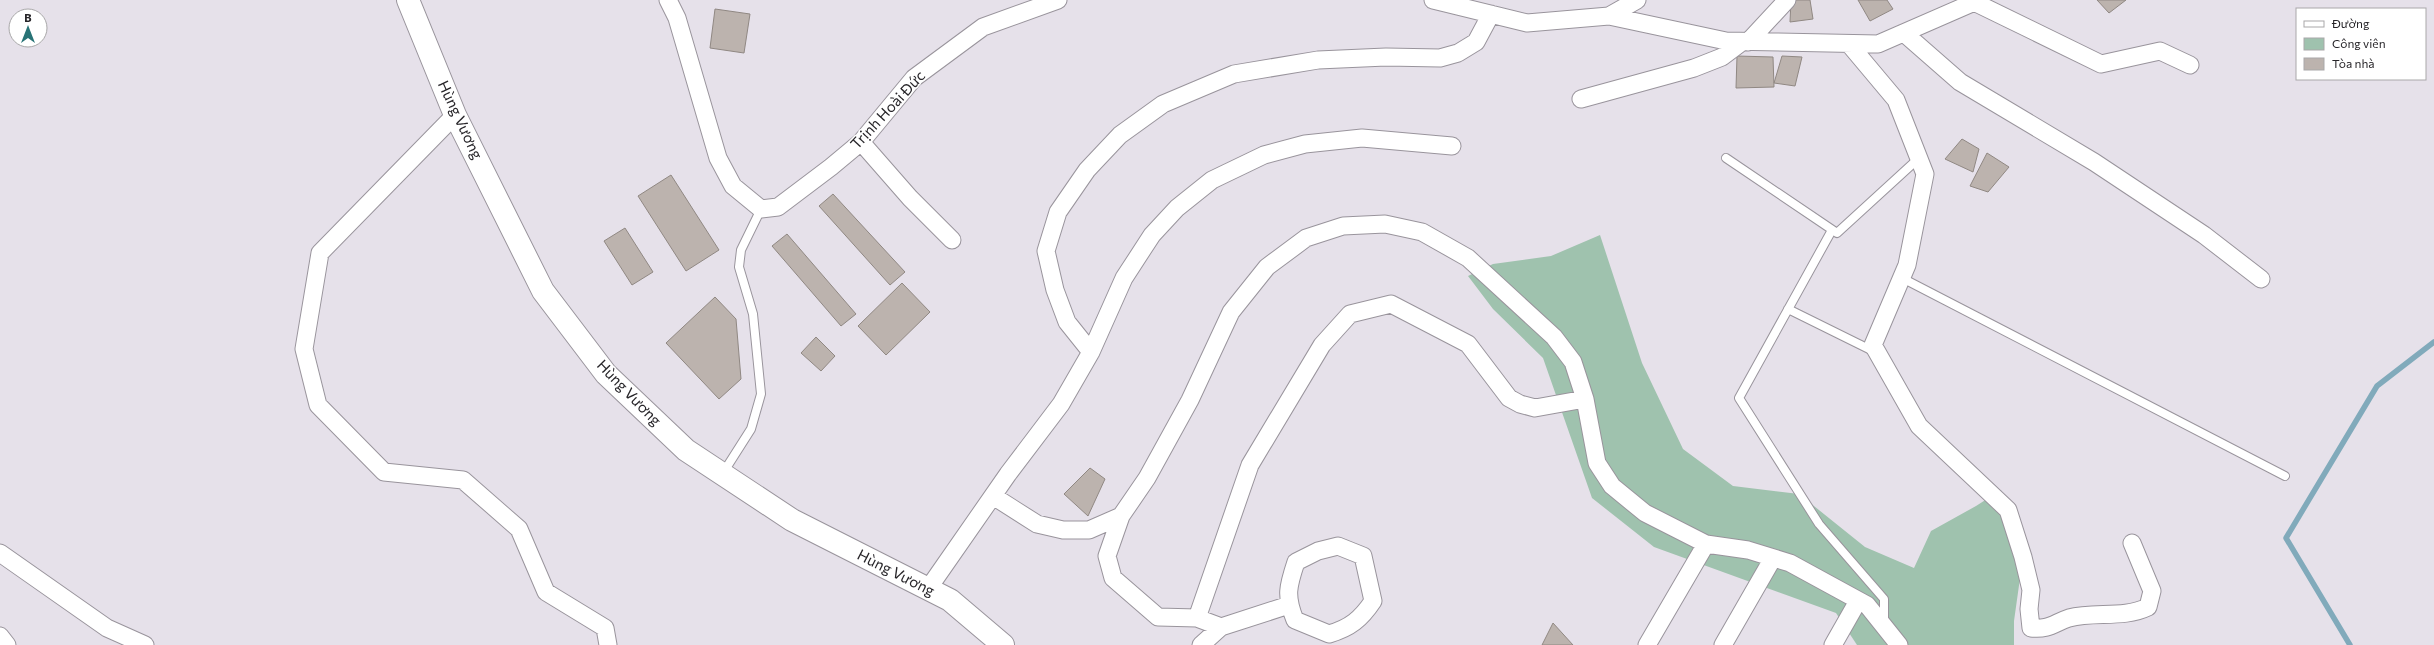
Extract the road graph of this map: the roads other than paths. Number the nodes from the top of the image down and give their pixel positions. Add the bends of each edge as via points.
1 (408, 0) edge
2 (668, 0) edge
3 (1058, 0) edge
4 (1432, 0) edge
5 (1637, 0) edge
6 (1787, 0) edge
7 (1976, 1) edge
8 (1491, 14) junction
9 (1609, 16) junction
10 (1904, 33) junction
11 (1745, 42) junction
12 (1850, 44) junction
13 (2190, 65) dead end
14 (1582, 99) dead end
15 (455, 115) junction
16 (861, 142) junction
17 (1452, 146) dead end
18 (1726, 158) dead end
19 (1919, 158) junction
20 (761, 209) junction
21 (1832, 230) junction
22 (952, 240) dead end
23 (1902, 278) junction
24 (2261, 279) dead end
25 (1788, 309) junction
26 (1091, 352) junction
27 (1879, 354) junction
28 (1585, 399) junction
29 (722, 474) junction
30 (2285, 476) dead end
31 (993, 496) junction
32 (1121, 516) junction
33 (2132, 543) dead end
34 (1706, 544) junction
35 (0, 553) edge
36 (1773, 558) junction
37 (928, 589) junction
38 (1858, 601) junction
39 (1289, 605) junction
40 (1197, 618) junction
41 (1221, 627) junction
42 (1884, 627) junction
43 (0, 636) edge
44 (7, 645) edge
45 (145, 645) edge
46 (608, 645) edge
47 (1003, 645) edge
48 (1201, 645) edge
49 (1647, 645) edge
50 (1723, 645) edge
51 (1832, 645) edge
52 (1899, 645) edge

1 - 15 highway, Hùng Vương
2 - 20 street via 677,18 718,158 733,186
3 - 16 street, Trịnh Hoài Đức via 977,31 914,78
4 - 8 street
5 - 9 street
6 - 11 street
7 - 10 street
7 - 13 street via 2101,64 2160,51
8 - 9 street via 1528,22
8 - 26 street via 1476,42 1458,53 1440,58 1318,60 1234,74 1164,104 1120,135 1087,170 1058,212 1046,250 1067,322
9 - 11 street via 1726,41
10 - 12 street via 1878,44
10 - 24 street via 1960,82 2094,162 2204,235
11 - 12 street
11 - 14 street via 1722,57 1694,68
12 - 19 street via 1896,100
15 - 29 highway, Hùng Vương via 543,291 606,374 686,450
15 - 46 street via 320,253 304,349 318,405 384,472 463,480 519,530 546,592 605,628
16 - 20 street, Trịnh Hoài Đức via 778,207
16 - 22 street via 910,198
17 - 26 street via 1362,138 1305,144 1264,155 1212,180 1177,208 1152,235 1124,278
18 - 21 lane
19 - 21 lane via 1837,233
19 - 23 street via 1925,174 1907,265
20 - 29 lane via 741,250 739,267 753,314 761,394 751,429
21 - 25 lane
23 - 27 street via 1873,345
23 - 30 lane
25 - 27 lane
25 - 42 lane via 1738,398 1819,524 1884,599
26 - 31 street via 1061,404
27 - 33 street via 1919,426 2008,510 2031,590 2031,628 2043,629 2069,618 2137,612 2148,606 2152,591
28 - 32 street via 1573,362 1554,337 1468,258 1422,232 1385,224 1343,226 1306,238 1267,267 1231,312 1190,400 1147,478
28 - 34 street via 1597,463 1612,486 1645,513
28 - 40 street via 1535,408 1520,404 1509,398 1468,344 1392,304 1350,314 1322,345 1250,464
29 - 37 highway, Hùng Vương via 792,520
31 - 32 street via 1036,524 1063,530 1089,530
31 - 37 street
32 - 40 street via 1107,556 1113,578 1158,617
34 - 36 street via 1748,550
34 - 49 street
35 - 45 street via 107,628
36 - 38 street via 1790,563
36 - 50 street
37 - 47 highway, Hùng Vương via 950,600
38 - 42 street via 1867,605
38 - 51 street
39 - 39 street via 1288,585 1296,562 1318,551 1338,546 1363,556 1373,602 1361,619 1344,630 1329,634 1295,620
39 - 41 street
40 - 41 street
41 - 48 street
42 - 52 street
43 - 44 street

